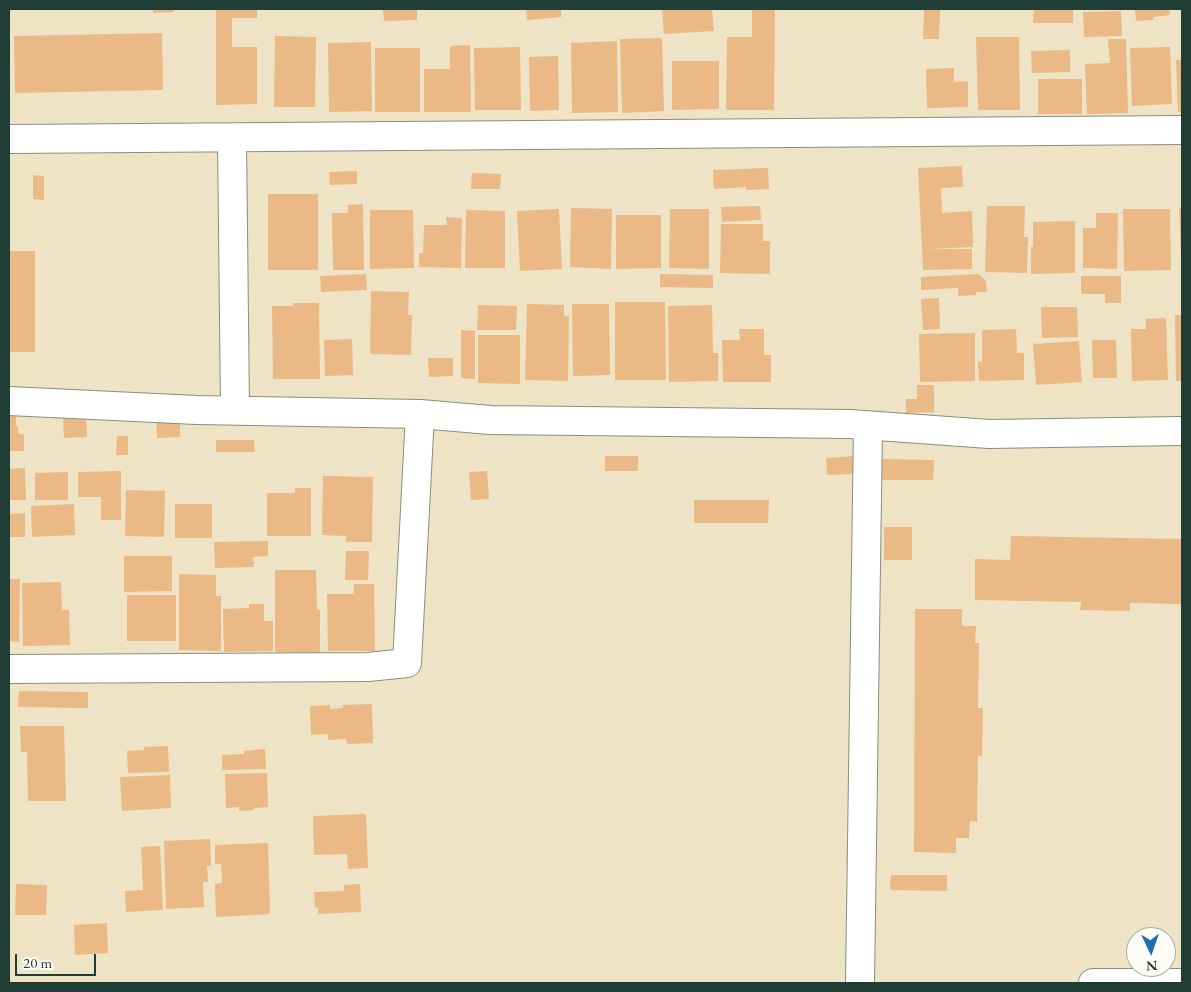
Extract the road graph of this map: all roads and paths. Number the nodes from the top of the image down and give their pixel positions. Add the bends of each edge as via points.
1 (1182, 130) edge
2 (232, 138) junction
3 (9, 140) edge
4 (9, 401) edge
5 (235, 410) junction
6 (420, 414) junction
7 (868, 426) junction
8 (1182, 430) edge
9 (9, 669) edge
10 (860, 983) edge
11 (1093, 983) edge
12 (1182, 983) edge

1 - 2 street
2 - 3 street
2 - 5 street
4 - 5 street
5 - 6 street
6 - 7 street via 490,420
6 - 9 street via 407,663
7 - 8 street via 989,434
7 - 10 street
11 - 12 street

